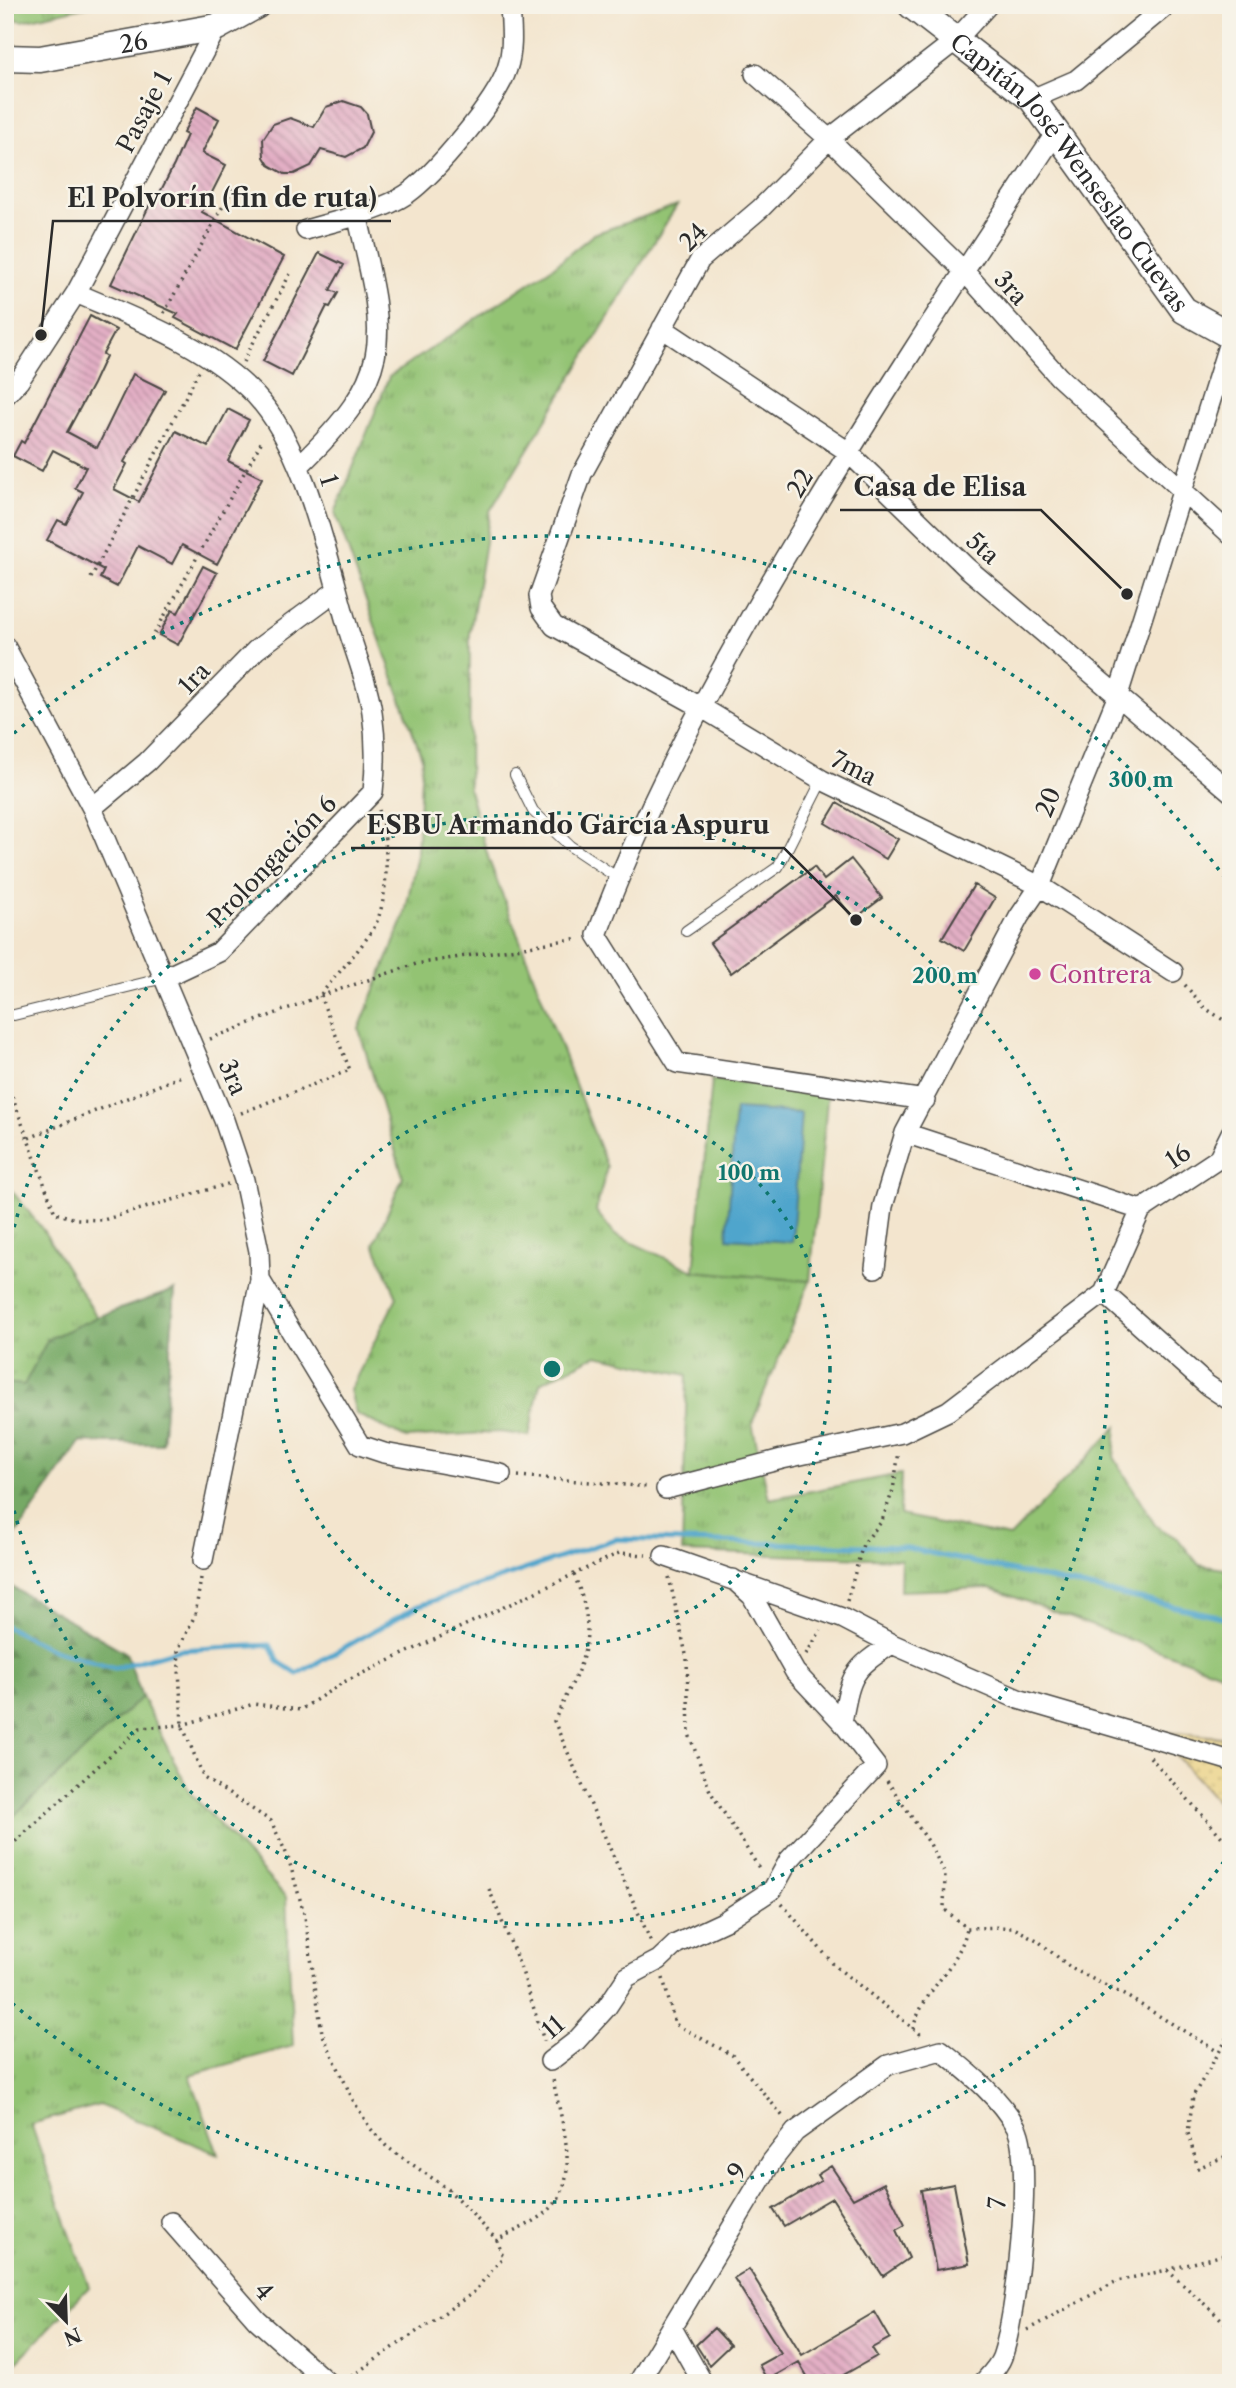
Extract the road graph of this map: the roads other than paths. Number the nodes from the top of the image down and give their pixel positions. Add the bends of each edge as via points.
1 (257, 5) edge
2 (510, 5) edge
3 (911, 5) edge
4 (988, 5) edge
5 (1167, 5) edge
6 (217, 27) junction
7 (955, 41) junction
8 (5, 58) edge
9 (755, 74) dead end
10 (1032, 99) junction
11 (1057, 131) junction
12 (829, 139) junction
13 (357, 214) junction
14 (306, 230) dead end
15 (964, 271) junction
16 (76, 293) junction
17 (662, 328) junction
18 (1231, 336) edge
19 (5, 397) edge
20 (847, 451) junction
21 (299, 467) junction
22 (1181, 491) junction
23 (1231, 535) edge
24 (542, 585) joint
25 (337, 590) junction
26 (5, 646) edge
27 (1118, 695) junction
28 (699, 706) junction
29 (515, 775) dead end
30 (822, 780) junction
31 (373, 792) joint
32 (1231, 792) edge
33 (92, 808) junction
34 (618, 878) junction
35 (1040, 886) junction
36 (686, 931) dead end
37 (1174, 972) road end
38 (164, 978) junction
39 (14, 1015) dead end
40 (925, 1100) junction
41 (905, 1133) junction
42 (1231, 1133) edge
43 (1141, 1210) junction
44 (875, 1268) dead end
45 (260, 1280) junction
46 (1104, 1293) junction
47 (1231, 1401) edge
48 (501, 1474) road end
49 (666, 1489) road end
50 (664, 1556) road end
51 (203, 1560) road end
52 (733, 1579) junction
53 (892, 1644) junction
54 (842, 1722) junction
55 (1231, 1761) edge
56 (941, 2050) joint
57 (550, 2061) road end
58 (171, 2222) dead end
59 (672, 2328) junction
60 (328, 2383) edge
61 (638, 2383) edge
62 (703, 2383) edge
63 (983, 2383) edge

1 - 6 street, 26
2 - 13 street via 513,46 507,71 492,99 407,194
3 - 7 street, Capitán José Wenseslao Cuevas
4 - 7 street, 24
5 - 10 street via 1076,80
6 - 8 street, 26 via 40,59
6 - 16 street, Pasaje 1
7 - 10 street, Capitán José Wenseslao Cuevas
7 - 12 street, 24
9 - 12 street, 3ra
10 - 11 street, Capitán José Wenseslao Cuevas
11 - 15 street, 22
11 - 18 street, Capitán José Wenseslao Cuevas via 1184,310
12 - 15 street, 3ra
12 - 17 street, 24 via 701,260
13 - 14 street
13 - 21 street via 380,335 375,365 348,414
15 - 20 street, 22
15 - 22 street, 3ra via 1059,377
16 - 19 street, Pasaje 1
16 - 21 street, 1 via 156,327 235,376 275,419
17 - 20 street, 5ta
17 - 24 street, 24 via 582,474
18 - 22 street, 20
20 - 27 street, 5ta via 966,567
20 - 28 street, 22
21 - 25 street, 1
22 - 23 street, 3ra
22 - 27 street, 20
24 - 28 street, 7ma via 541,608 554,626
25 - 31 street, 1 via 372,711
25 - 33 street, 1ra via 256,650 146,762
26 - 33 street, 3ra
27 - 32 street, 5ta
27 - 35 street, 20
28 - 30 street, 7ma
28 - 34 street, 22
29 - 34 lane via 533,811 570,846
30 - 35 street, 7ma
30 - 36 lane via 778,867
31 - 38 street, Prolongación 6 via 219,952
33 - 38 street, 3ra
34 - 40 street, 22 via 597,935 677,1063
35 - 37 street, 7ma
35 - 40 street, 20 via 1019,917
38 - 39 lane
38 - 45 street, 3ra via 244,1180 259,1251
40 - 41 street, 20
41 - 43 street
41 - 44 street, 20 via 883,1206
42 - 43 street, 16 via 1218,1159
43 - 46 street
45 - 48 street via 360,1445
45 - 51 street, 3ra
46 - 47 street
46 - 49 street via 948,1411 902,1433
50 - 52 street
52 - 53 street via 842,1618
52 - 54 street via 752,1596 795,1672
53 - 54 street via 859,1665 849,1685
53 - 55 street via 1018,1699
54 - 57 street, 11 via 876,1766 789,1860 773,1889 627,1977 576,2041
56 - 59 street, 9 via 888,2065 795,2132 772,2161
56 - 63 street, 7 via 992,2096 1017,2129 1023,2191 1013,2310 1001,2360
58 - 60 street, 4 via 257,2320
59 - 61 street, 9
59 - 62 street

